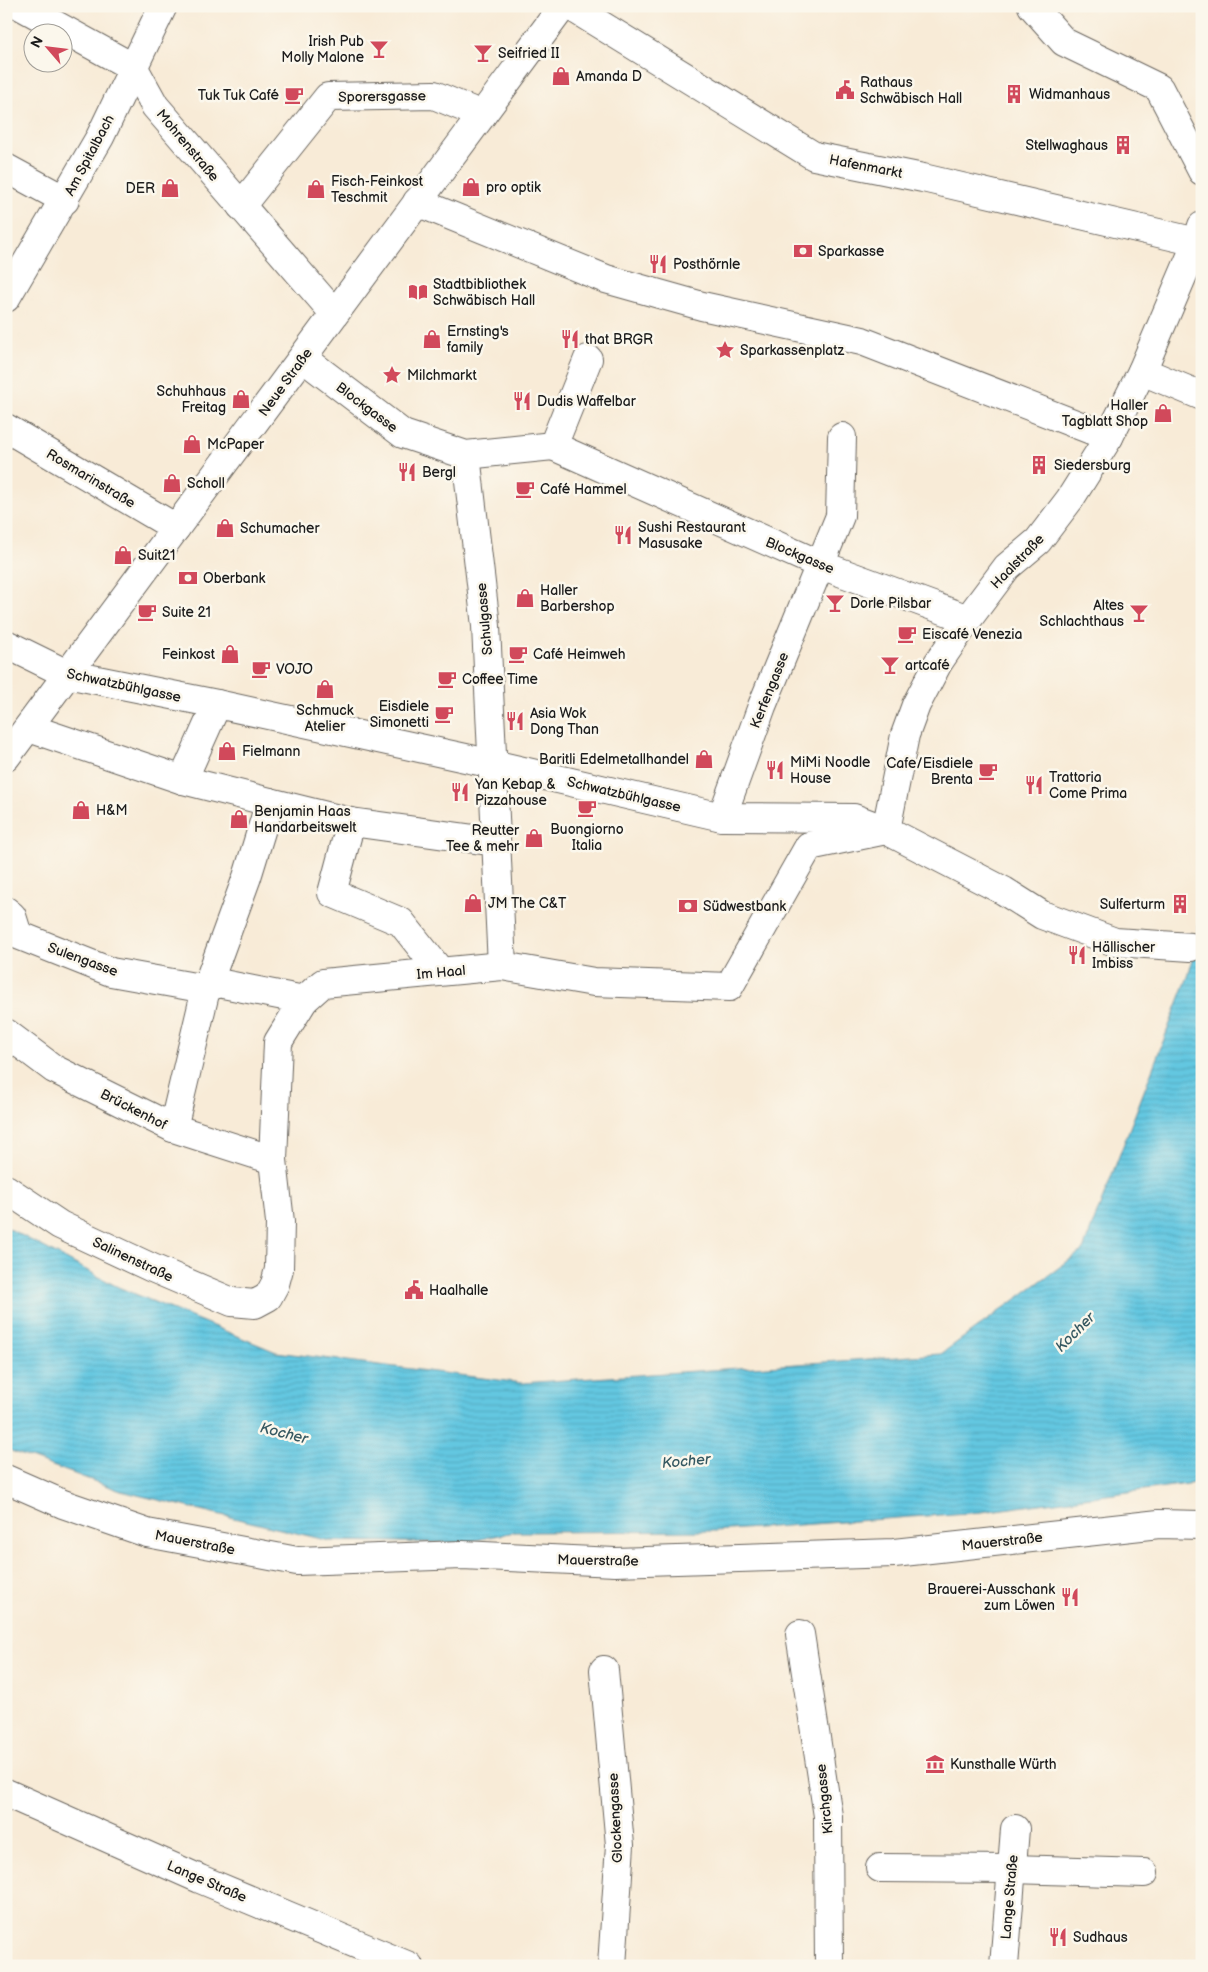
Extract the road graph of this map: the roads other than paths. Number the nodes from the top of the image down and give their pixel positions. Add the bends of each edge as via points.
1 (21, 6) edge
2 (163, 6) edge
3 (563, 6) edge
4 (570, 6) edge
5 (1032, 6) edge
6 (134, 68) junction
7 (482, 114) junction
8 (6, 168) edge
9 (1202, 171) edge
10 (65, 200) junction
11 (417, 202) junction
12 (241, 206) junction
13 (1200, 234) edge
14 (6, 298) edge
15 (334, 313) junction
16 (303, 358) junction
17 (588, 358) dead end
18 (1142, 371) junction
19 (1202, 396) edge
20 (6, 428) edge
21 (842, 436) dead end
22 (1109, 437) junction
23 (553, 446) junction
24 (466, 455) junction
25 (176, 528) junction
26 (821, 565) junction
27 (968, 619) junction
28 (6, 644) edge
29 (67, 674) junction
30 (217, 704) junction
31 (29, 728) junction
32 (6, 757) edge
33 (493, 764) junction
34 (183, 780) junction
35 (270, 802) junction
36 (722, 817) junction
37 (351, 822) junction
38 (886, 830) junction
39 (496, 842) junction
40 (6, 911) edge
41 (12, 945) edge
42 (1191, 948) dead end
43 (502, 966) junction
44 (440, 971) junction
45 (206, 989) junction
46 (304, 1000) junction
47 (6, 1033) edge
48 (173, 1128) junction
49 (273, 1160) junction
50 (6, 1189) edge
51 (268, 1298) joint
52 (6, 1479) edge
53 (1196, 1525) edge
54 (800, 1634) dead end
55 (604, 1670) dead end
56 (6, 1793) edge
57 (1015, 1829) dead end
58 (880, 1868) dead end
59 (1012, 1869) junction
60 (1144, 1872) dead end
61 (409, 1966) edge
62 (612, 1966) edge
63 (829, 1966) edge
64 (1004, 1966) edge

1 - 6 street
2 - 6 street, Am Spitalbach
3 - 7 street, Neue Straße
4 - 13 street, Hafenmarkt via 814,156
5 - 9 street via 1064,42 1159,88
6 - 10 street, Am Spitalbach
6 - 12 street, Mohrenstraße via 155,106
7 - 11 street, Neue Straße
7 - 12 street, Sporersgasse via 434,95 328,97
8 - 10 street
10 - 14 street, Am Spitalbach
11 - 15 street, Neue Straße
11 - 22 street via 606,279 702,306 862,341
12 - 15 street, Mohrenstraße
13 - 18 street, Haalstraße
15 - 16 street, Neue Straße
16 - 24 street, Blockgasse via 403,434
16 - 25 street, Neue Straße
17 - 23 street
18 - 19 street
18 - 22 street, Haalstraße
20 - 25 street, Rosmarinstraße
21 - 26 street, Kerfengasse via 840,516
22 - 27 street, Haalstraße via 1070,499 1038,541 1007,567
23 - 24 street
23 - 26 street, Blockgasse
24 - 33 street, Schulgasse via 486,626
25 - 29 street, Neue Straße
26 - 27 street, Blockgasse
26 - 36 street, Kerfengasse via 762,706
27 - 38 street, Haalstraße via 938,663 916,705 906,735
28 - 29 street, Schwatzbühlgasse
29 - 30 street, Schwatzbühlgasse
29 - 31 street, Neue Straße
30 - 33 street, Schwatzbühlgasse
30 - 34 street
31 - 32 street, Neue Straße
31 - 34 street
33 - 36 street, Schwatzbühlgasse
33 - 39 street, Schulgasse
34 - 35 street
35 - 37 street
35 - 45 street via 248,877
36 - 38 street, Schwatzbühlgasse via 854,818
37 - 39 street
37 - 44 street via 332,893 401,922
38 - 42 street, Schwatzbühlgasse via 1004,891 1042,915 1116,942
38 - 43 street, Im Haal via 809,846 729,987 594,982
39 - 43 street, Schulgasse
40 - 41 street, Sulengasse via 12,916
41 - 45 street, Sulengasse via 111,972
43 - 44 street, Im Haal
44 - 46 street, Im Haal via 323,983
45 - 46 street, Sulengasse via 218,983
45 - 48 street
46 - 49 street, Im Haal via 278,1042
47 - 48 street, Brückenhof via 54,1069
48 - 49 street, Brückenhof
49 - 51 street, Im Haal via 280,1222 280,1270
50 - 51 street, Salinenstraße via 60,1225 232,1302 255,1304
52 - 53 street, Mauerstraße via 63,1504 148,1533 297,1562 462,1555 615,1562 894,1553 1159,1524
54 - 63 street, Kirchgasse via 828,1816
55 - 62 street, Glockengasse via 620,1845
56 - 61 street, Lange Straße
57 - 59 street, Lange Straße
58 - 59 street
59 - 60 street
59 - 64 street, Lange Straße

